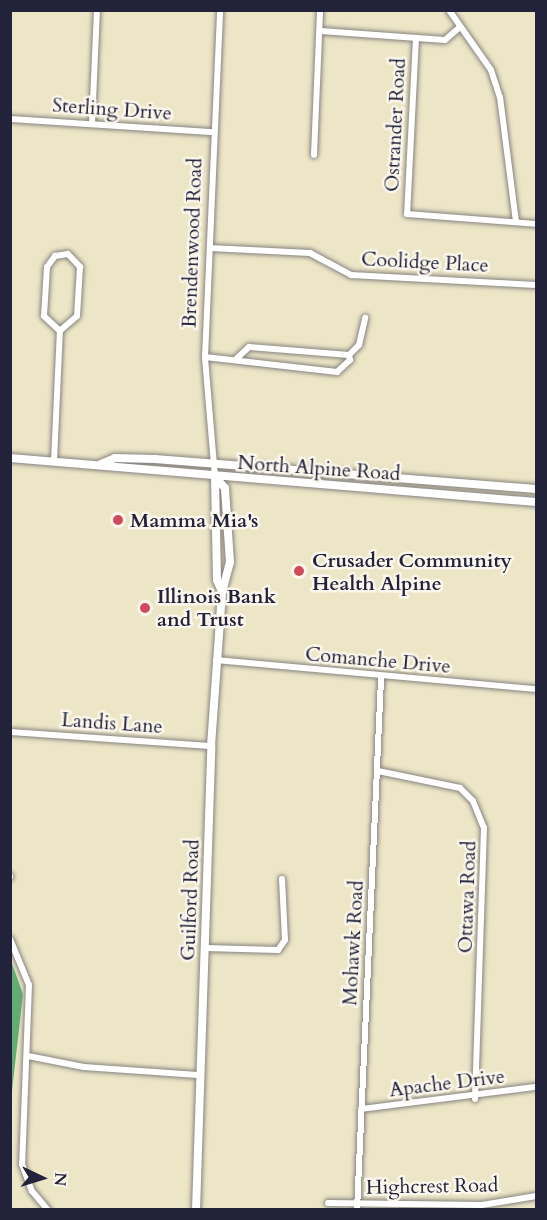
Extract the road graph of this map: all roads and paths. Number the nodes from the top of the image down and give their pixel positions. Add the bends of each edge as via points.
1 (97, 10) edge
2 (220, 10) edge
3 (320, 10) edge
4 (449, 10) edge
5 (460, 27) junction
6 (321, 31) junction
7 (416, 38) junction
8 (10, 119) edge
9 (92, 124) junction
10 (211, 132) junction
11 (314, 155) dead end
12 (516, 222) junction
13 (537, 224) edge
14 (210, 248) junction
15 (537, 285) edge
16 (365, 318) dead end
17 (60, 331) junction
18 (349, 355) junction
19 (204, 357) junction
20 (235, 360) junction
21 (10, 458) edge
22 (54, 461) junction
23 (101, 464) junction
24 (213, 464) junction
25 (215, 477) junction
26 (537, 489) edge
27 (537, 502) edge
28 (216, 660) junction
29 (381, 679) junction
30 (537, 689) edge
31 (10, 732) edge
32 (211, 746) junction
33 (378, 771) junction
34 (282, 879) dead end
35 (10, 939) edge
36 (205, 948) junction
37 (28, 1056) junction
38 (198, 1075) junction
39 (537, 1087) edge
40 (475, 1099) junction
41 (361, 1109) junction
42 (537, 1196) edge
43 (328, 1203) dead end
44 (357, 1207) edge
45 (48, 1209) edge
46 (196, 1209) edge

1 - 9 street
2 - 10 street, Brendenwood Road
3 - 6 street
4 - 5 street
5 - 7 street via 445,39
5 - 12 street via 491,70 500,96
6 - 7 street
6 - 11 street
7 - 12 street, Ostrander Road via 407,214
8 - 9 street, Sterling Drive
9 - 10 street, Sterling Drive
10 - 14 street, Brendenwood Road
12 - 13 street
14 - 15 street, Coolidge Place via 310,253 351,274
14 - 19 street, Brendenwood Road
16 - 18 street via 359,345
17 - 17 street via 77,316 80,267 68,254 55,256 47,267 44,316
17 - 22 street
18 - 20 street via 249,348
18 - 20 street via 338,372 240,365
19 - 20 street
19 - 24 street, Brendenwood Road
21 - 22 main road, North Alpine Road
22 - 23 main road, North Alpine Road
23 - 24 main road, North Alpine Road via 115,458
23 - 25 main road, North Alpine Road
24 - 25 street, Brendenwood Road
24 - 26 main road, North Alpine Road
25 - 27 main road, North Alpine Road
25 - 28 main road, Guilford Road via 217,580 222,592
28 - 29 street, Comanche Drive
28 - 32 main road, Guilford Road
29 - 30 street, Comanche Drive
29 - 33 street, Mohawk Road
31 - 32 street, Landis Lane
32 - 36 main road, Guilford Road
33 - 40 street, Ottawa Road via 460,788 473,801 484,828
33 - 41 street, Mohawk Road
34 - 36 street via 285,940 278,950
35 - 37 street via 29,985
36 - 38 main road, Guilford Road
37 - 38 street via 84,1067
37 - 45 street via 22,1164 32,1191
38 - 46 main road, Guilford Road
39 - 40 street, Apache Drive
40 - 41 street, Apache Drive
41 - 44 street, Mohawk Road
42 - 44 street, Highcrest Road via 482,1205
43 - 44 street, Highcrest Road

